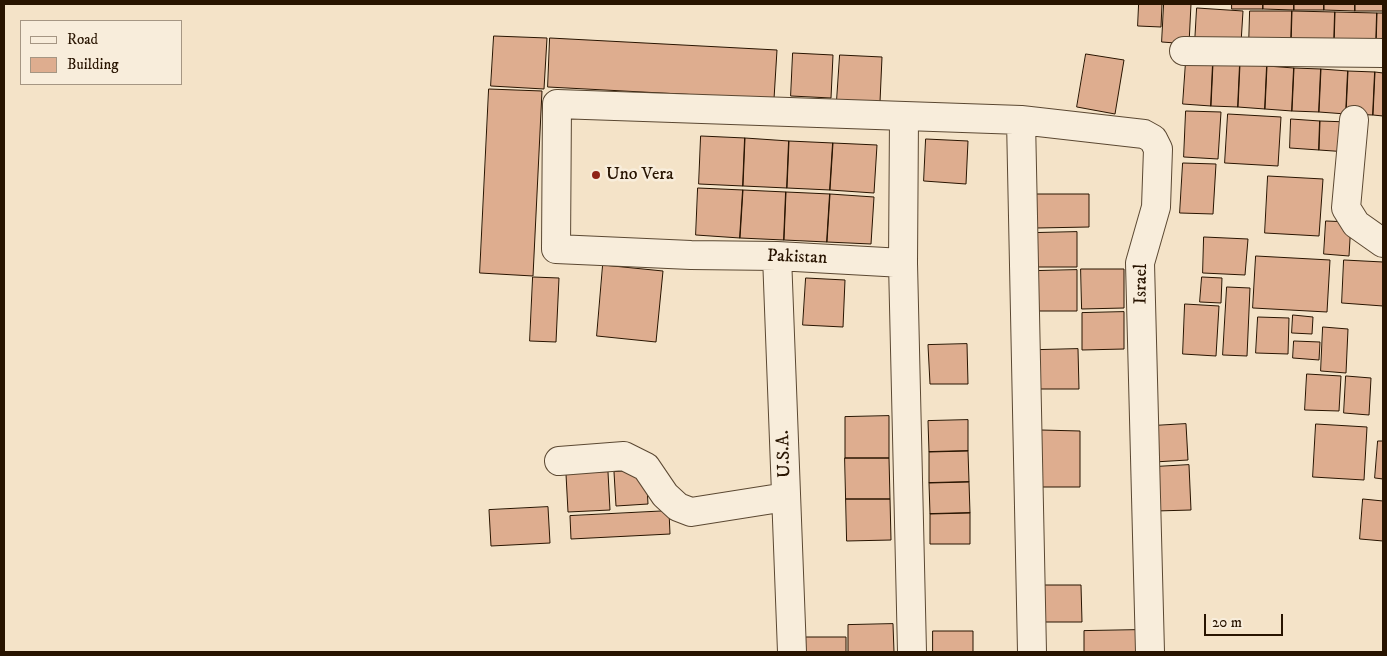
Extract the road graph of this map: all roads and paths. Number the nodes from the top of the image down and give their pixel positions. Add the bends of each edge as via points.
1 (1184, 51) dead end
2 (1383, 53) edge
3 (904, 116) junction
4 (1021, 120) junction
5 (1354, 120) dead end
6 (1383, 243) edge
7 (777, 256) junction
8 (903, 263) junction
9 (560, 462) dead end
10 (786, 497) junction
11 (792, 652) edge
12 (912, 652) edge
13 (1032, 652) edge
14 (1150, 652) edge

1 - 2 street
3 - 4 street, Israel
3 - 7 street, Pakistan via 557,104 556,249
3 - 8 street
4 - 13 street
4 - 14 street, Israel via 1144,134 1153,139 1158,149 1156,207 1140,263
5 - 6 street via 1346,208 1356,224
7 - 8 street, Pakistan
7 - 10 street, U.S.A.
8 - 12 street
9 - 10 street via 624,456 646,467 678,508 691,512
10 - 11 street, U.S.A.

